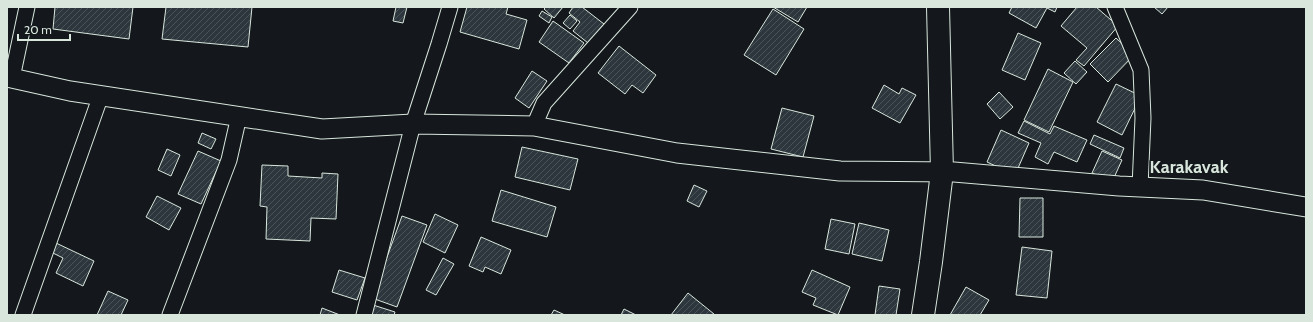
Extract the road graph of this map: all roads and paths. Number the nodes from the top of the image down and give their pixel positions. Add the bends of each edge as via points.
1 (27, 7) edge
2 (450, 7) edge
3 (630, 7) edge
4 (938, 7) edge
5 (1115, 7) edge
6 (9, 78) edge
7 (101, 96) junction
8 (239, 116) junction
9 (413, 124) junction
10 (534, 126) junction
11 (942, 172) junction
12 (1140, 187) junction
13 (1306, 207) edge
14 (24, 315) edge
15 (170, 315) edge
16 (364, 315) edge
17 (923, 315) edge

1 - 6 street
2 - 9 street
3 - 10 street via 544,103
4 - 11 main road
5 - 12 street via 1141,70 1143,118
6 - 7 street
7 - 8 street
7 - 14 street
8 - 9 street via 322,129
8 - 15 street via 228,160
9 - 10 street
9 - 16 street
10 - 11 street via 676,153 840,171
11 - 12 street
11 - 17 main road
12 - 13 street via 1203,190

